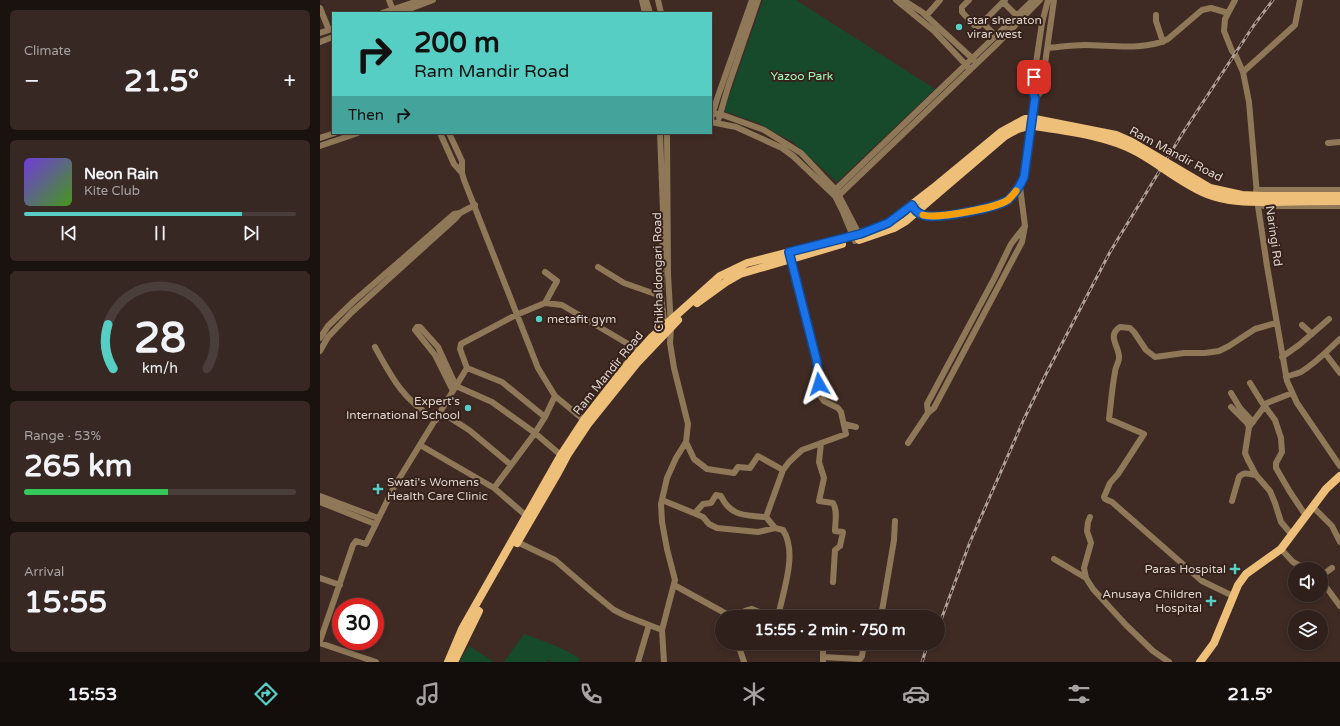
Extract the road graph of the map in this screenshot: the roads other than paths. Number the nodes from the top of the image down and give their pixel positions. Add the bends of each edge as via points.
1 (389, 0) edge
2 (397, 0) edge
3 (420, 0) edge
4 (432, 0) edge
5 (642, 0) edge
6 (646, 0) edge
7 (658, 0) edge
8 (752, 0) edge
9 (758, 0) edge
10 (896, 0) edge
11 (902, 0) edge
12 (940, 0) edge
13 (969, 0) edge
14 (1033, 0) edge
15 (1040, 0) edge
16 (1052, 0) edge
17 (1235, 0) edge
18 (1300, 0) edge
19 (1004, 1) edge
20 (320, 8) edge
21 (393, 11) edge
22 (401, 11) edge
23 (645, 12) edge
24 (650, 12) edge
25 (661, 12) edge
26 (1228, 13) junction
27 (1016, 15) junction
28 (1156, 15) dead end
29 (926, 16) junction
30 (983, 22) junction
31 (331, 29) edge
32 (320, 33) edge
33 (996, 35) junction
34 (332, 37) edge
35 (320, 42) edge
36 (1163, 42) junction
37 (1048, 48) junction
38 (974, 60) junction
39 (968, 67) junction
40 (1243, 72) junction
41 (1035, 98) junction
42 (720, 114) junction
43 (713, 118) edge
44 (332, 134) edge
45 (355, 134) edge
46 (440, 134) edge
47 (449, 134) edge
48 (660, 134) edge
49 (667, 134) edge
50 (320, 138) edge
51 (1340, 142) edge
52 (1328, 143) dead end
53 (320, 146) edge
54 (462, 173) junction
55 (1020, 187) junction
56 (1256, 190) junction
57 (1340, 190) edge
58 (934, 192) junction
59 (836, 194) junction
60 (1340, 196) edge
61 (1340, 201) edge
62 (475, 205) junction
63 (1258, 206) junction
64 (1340, 206) edge
65 (914, 208) junction
66 (1025, 226) junction
67 (857, 238) junction
68 (790, 256) junction
69 (598, 267) dead end
70 (545, 272) dead end
71 (375, 286) junction
72 (661, 296) junction
73 (546, 303) junction
74 (516, 314) junction
75 (1329, 319) dead end
76 (1276, 323) junction
77 (1302, 325) dead end
78 (668, 327) junction
79 (966, 333) junction
80 (1312, 334) junction
81 (428, 335) junction
82 (972, 336) junction
83 (320, 338) edge
84 (424, 341) junction
85 (1339, 342) edge
86 (375, 347) dead end
87 (320, 351) edge
88 (640, 351) junction
89 (1325, 353) junction
90 (1282, 357) junction
91 (467, 368) junction
92 (1340, 373) edge
93 (1286, 377) junction
94 (1250, 383) dead end
95 (455, 389) junction
96 (1231, 393) dead end
97 (1292, 393) junction
98 (555, 396) junction
99 (1265, 406) junction
100 (1231, 407) dead end
101 (441, 412) junction
102 (928, 413) junction
103 (545, 417) junction
104 (436, 420) junction
105 (584, 420) junction
106 (1253, 422) junction
107 (844, 424) junction
108 (856, 427) dead end
109 (1249, 427) junction
110 (535, 432) junction
111 (686, 442) junction
112 (908, 442) dead end
113 (820, 443) junction
114 (420, 445) junction
115 (563, 457) junction
116 (511, 465) junction
117 (1340, 466) edge
118 (783, 470) junction
119 (1256, 475) junction
120 (1340, 476) edge
121 (494, 488) junction
122 (320, 496) edge
123 (662, 500) junction
124 (1232, 501) dead end
125 (320, 502) edge
126 (1313, 507) junction
127 (695, 513) junction
128 (1306, 516) junction
129 (766, 517) junction
130 (1090, 517) dead end
131 (529, 518) junction
132 (377, 521) junction
133 (895, 521) dead end
134 (774, 528) junction
135 (1292, 535) junction
136 (516, 541) junction
137 (1340, 542) edge
138 (1281, 549) junction
139 (1054, 559) dead end
140 (1293, 562) edge
141 (1332, 568) dead end
142 (1328, 571) edge
143 (320, 578) edge
144 (1086, 578) junction
145 (833, 582) dead end
146 (340, 585) junction
147 (674, 585) junction
148 (1328, 590) edge
149 (1233, 596) junction
150 (1340, 606) edge
151 (719, 610) edge
152 (780, 610) edge
153 (882, 610) edge
154 (649, 625) junction
155 (662, 630) junction
156 (320, 642) edge
157 (320, 648) edge
158 (740, 650) edge
159 (863, 650) edge
160 (823, 659) edge
161 (362, 662) edge
162 (376, 662) edge
163 (448, 662) edge
164 (453, 662) edge
165 (638, 662) edge
166 (664, 662) edge
167 (744, 662) edge
168 (1169, 662) edge
169 (1200, 662) edge

1 - 21 street
2 - 22 street
3 - 22 street
4 - 22 street
5 - 23 street
6 - 24 street
7 - 25 street
8 - 43 street
9 - 42 street
10 - 39 street via 934,31
11 - 29 street
12 - 29 street
13 - 30 street via 962,7 962,12 975,26
14 - 27 street
15 - 38 street
16 - 37 street
16 - 41 street via 1041,30 1032,90
17 - 26 street, Naringi Rd
18 - 40 street via 1295,26
19 - 27 street
19 - 30 street
20 - 31 street
21 - 22 street
26 - 36 street via 1211,8 1202,10
26 - 40 street, Naringi Rd via 1224,31
27 - 33 street
28 - 36 street
29 - 38 street
30 - 33 street
31 - 32 street
33 - 38 street
34 - 35 street
36 - 37 street via 1146,46 1082,45
37 - 41 street via 1040,92
38 - 39 street
39 - 59 street
40 - 56 street, Naringi Rd via 1249,102
41 - 55 street via 1024,177
42 - 43 street
42 - 43 street
42 - 59 street via 764,130 801,153
43 - 59 street via 782,148
44 - 50 street
45 - 53 street
46 - 54 street via 454,164
47 - 54 street via 462,161
48 - 72 street, Chikhaldongari Road via 663,211
49 - 78 street, Chikhaldongari Road
51 - 52 street
54 - 62 street
55 - 65 street via 1008,200 947,216 924,216
55 - 66 street
56 - 57 street
56 - 63 street, Naringi Rd
58 - 60 main road, Ram Mandir Road, bridge via 1001,132 1025,119 1035,119 1116,136 1132,142 1210,188 1242,195
58 - 61 main road, bridge via 1005,136 1024,126 1034,126 1119,144 1137,152 1207,195 1241,202
58 - 65 main road
59 - 67 street
62 - 71 street via 454,214
62 - 74 street
63 - 64 street
63 - 76 street, Naringi Rd
65 - 67 main road via 906,221 894,228
66 - 79 street via 1011,244
66 - 82 street via 1022,242
67 - 68 main road
68 - 78 main road via 740,274 726,282
68 - 107 street via 817,362 820,396 838,408
69 - 72 street via 624,282
70 - 73 street via 556,282
71 - 83 street via 354,301 328,326
71 - 87 street via 328,337
72 - 78 street, Chikhaldongari Road
73 - 74 street
73 - 88 street via 562,305
74 - 91 street via 461,344 460,349
74 - 98 street via 538,368
75 - 80 street
76 - 90 street, Naringi Rd
76 - 149 street via 1255,329 1219,351 1155,357 1146,350 1130,328 1120,327 1115,334 1114,342 1120,358 1115,370 1109,419 1144,434 1110,483 1104,497 1202,582
77 - 80 street
78 - 88 main road, Ram Mandir Road via 652,337
78 - 111 street, Chikhaldongari Road via 674,368 688,424
78 - 115 main road
79 - 82 street
79 - 102 street via 927,404
80 - 90 street
81 - 84 street
81 - 84 street via 420,326 416,328 416,332
81 - 95 street via 442,354
82 - 102 street via 934,408
84 - 95 street
85 - 89 street
86 - 104 street via 408,399
88 - 105 main road, Ram Mandir Road
89 - 92 street
89 - 93 street via 1300,372
90 - 93 street, Naringi Rd
91 - 95 street
91 - 103 street via 502,382
93 - 97 street, Naringi Rd
94 - 99 street
95 - 101 street
95 - 110 street via 492,402
96 - 106 street
97 - 99 street
97 - 117 street, Naringi Rd
98 - 103 street
98 - 105 street
99 - 106 street
99 - 128 street via 1275,420 1281,438 1282,452 1276,468
100 - 109 street
101 - 104 street
101 - 116 street via 469,430
102 - 112 street
103 - 110 street
104 - 114 street
105 - 115 main road, Ram Mandir Road
106 - 109 street
107 - 108 street
107 - 113 street via 846,434
109 - 119 street via 1245,453
110 - 115 street
110 - 116 street
111 - 118 street via 694,459 707,469 734,473 738,467 750,468 758,456
111 - 123 street via 667,478
113 - 118 street via 802,450
113 - 145 street via 819,462 824,478 819,501 833,503 836,512 835,531 843,532 840,546 835,550
114 - 121 street
114 - 132 street
115 - 131 main road, Ram Mandir Road
116 - 121 street
118 - 129 street
119 - 124 street via 1245,473 1239,477
119 - 135 street via 1270,491 1281,522
120 - 126 main road via 1326,489
121 - 131 street
122 - 132 street
123 - 127 street
123 - 147 street via 662,522
125 - 132 street
126 - 128 main road
126 - 137 street via 1332,526
127 - 129 street via 703,504 711,503 716,495 721,496 731,510 746,516
127 - 134 street via 716,528 758,532
128 - 135 main road
129 - 134 street
130 - 144 street via 1087,531 1091,543 1084,568
131 - 136 main road, Ram Mandir Road
132 - 146 street via 366,544 356,541 353,545
133 - 153 street
134 - 152 street via 783,530 790,549 790,562
135 - 138 main road
136 - 154 street via 555,560 614,610
136 - 163 main road via 462,629
136 - 164 main road
138 - 140 street
138 - 149 main road via 1246,574
139 - 144 street
141 - 142 street
143 - 146 street
144 - 168 street via 1126,625
146 - 156 street
147 - 151 street
147 - 155 street
148 - 150 street
149 - 169 main road via 1214,643
154 - 155 street
154 - 165 street
155 - 166 street
156 - 162 street
157 - 161 street
158 - 167 street
159 - 160 street via 860,659

